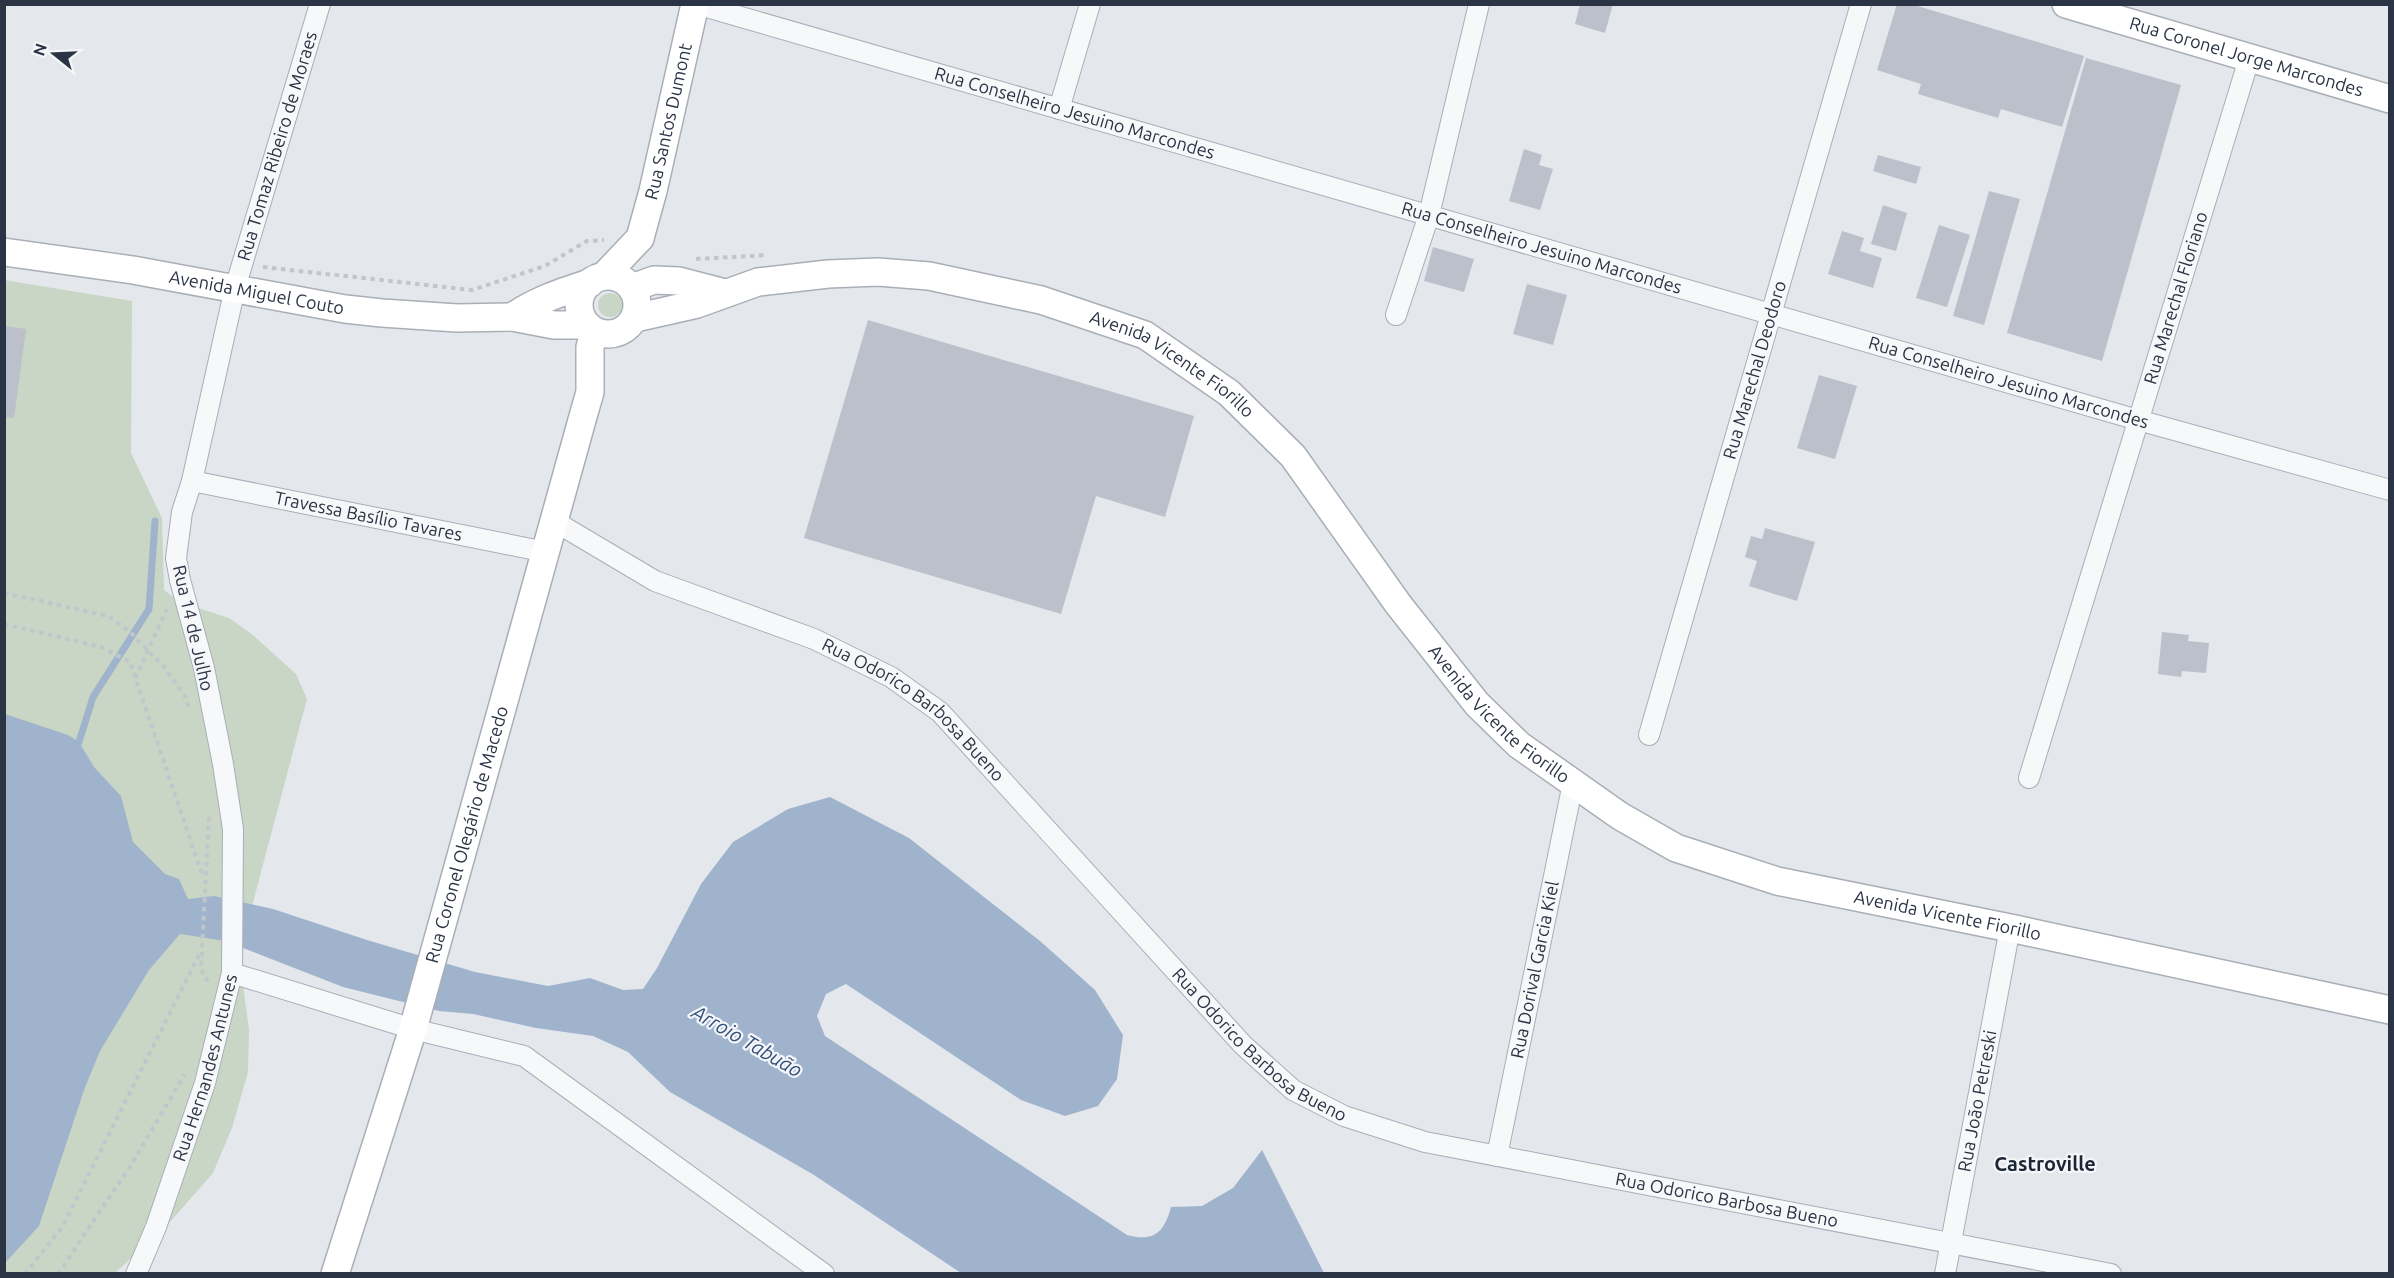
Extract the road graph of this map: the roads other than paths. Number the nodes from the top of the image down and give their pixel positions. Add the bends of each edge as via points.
1 (320, 4) edge
2 (696, 4) edge
3 (1090, 4) edge
4 (1479, 4) edge
5 (1861, 4) edge
6 (2066, 4) edge
7 (2249, 59) junction
8 (2390, 99) edge
9 (1059, 109) junction
10 (1429, 215) junction
11 (640, 238) junction
12 (4, 252) edge
13 (239, 276) junction
14 (597, 279) junction
15 (631, 287) junction
16 (725, 293) junction
17 (1772, 314) junction
18 (1396, 315) dead end
19 (512, 316) junction
20 (631, 323) junction
21 (590, 328) junction
22 (590, 392) junction
23 (2138, 420) junction
24 (192, 481) junction
25 (2390, 490) edge
26 (554, 521) junction
27 (546, 552) junction
28 (1648, 735) dead end
29 (2029, 778) dead end
30 (1573, 783) junction
31 (2010, 928) junction
32 (232, 973) junction
33 (2390, 1010) edge
34 (415, 1022) junction
35 (1497, 1156) junction
36 (1951, 1243) junction
37 (136, 1274) edge
38 (336, 1274) edge
39 (824, 1274) edge
40 (1945, 1274) edge
41 (2111, 1274) edge

1 - 13 street, Rua Tomaz Ribeiro de Moraes
2 - 9 street, Rua Conselheiro Jesuino Marcondes
2 - 11 main road, Rua Santos Dumont
3 - 9 street
4 - 10 street
5 - 17 street, Rua Marechal Deodoro
6 - 7 main road, Rua Coronel Jorge Marcondes
7 - 8 main road, Rua Coronel Jorge Marcondes
7 - 23 street, Rua Marechal Floriano
9 - 10 street, Rua Conselheiro Jesuino Marcondes
10 - 17 street, Rua Conselheiro Jesuino Marcondes
10 - 18 street
11 - 14 main road
11 - 15 main road via 645,265
12 - 13 main road, Avenida Miguel Couto via 133,270
13 - 19 main road, Avenida Miguel Couto via 345,309 457,318
13 - 24 street, Rua 14 de Julho
14 - 15 main road via 614,276
14 - 19 main road via 546,297
14 - 21 main road via 580,298 579,308
15 - 16 main road via 654,280 679,281
15 - 20 main road via 637,301
16 - 20 main road, Avenida Vicente Fiorillo
16 - 30 main road, Avenida Vicente Fiorillo via 758,282 828,274 929,276 1041,300 1145,335 1229,393 1293,456 1398,604 1478,704 1520,745
17 - 23 street, Rua Conselheiro Jesuino Marcondes
17 - 28 street, Rua Marechal Deodoro
19 - 21 main road
20 - 21 main road via 612,335
20 - 22 main road
21 - 22 main road
22 - 26 main road, Rua Coronel Olegário de Macedo
23 - 25 street, Rua Conselheiro Jesuino Marcondes
23 - 29 street, Rua Marechal Floriano
24 - 27 street, Travessa Basílio Tavares
24 - 32 street, Rua 14 de Julho via 182,512 176,558 204,668 233,829
26 - 27 main road, Rua Coronel Olegário de Macedo
26 - 35 street, Rua Odorico Barbosa Bueno via 655,581 814,639 891,676 940,712 1243,1045 1293,1090 1354,1119 1425,1142
27 - 34 main road, Rua Coronel Olegário de Macedo
30 - 31 main road, Avenida Vicente Fiorillo via 1620,816 1687,852 1777,881
30 - 35 street, Rua Dorival Garcia Kiel
31 - 33 main road, Avenida Vicente Fiorillo
31 - 36 street, Rua João Petreski
32 - 34 street, Rua Hernandes Antunes
32 - 37 street, Rua Hernandes Antunes via 205,1083
34 - 38 main road, Rua Coronel Olegário de Macedo
34 - 39 street, Rua Hernandes Antunes via 524,1056
35 - 36 street, Rua Odorico Barbosa Bueno
36 - 40 street, Rua João Petreski
36 - 41 street, Rua Odorico Barbosa Bueno

